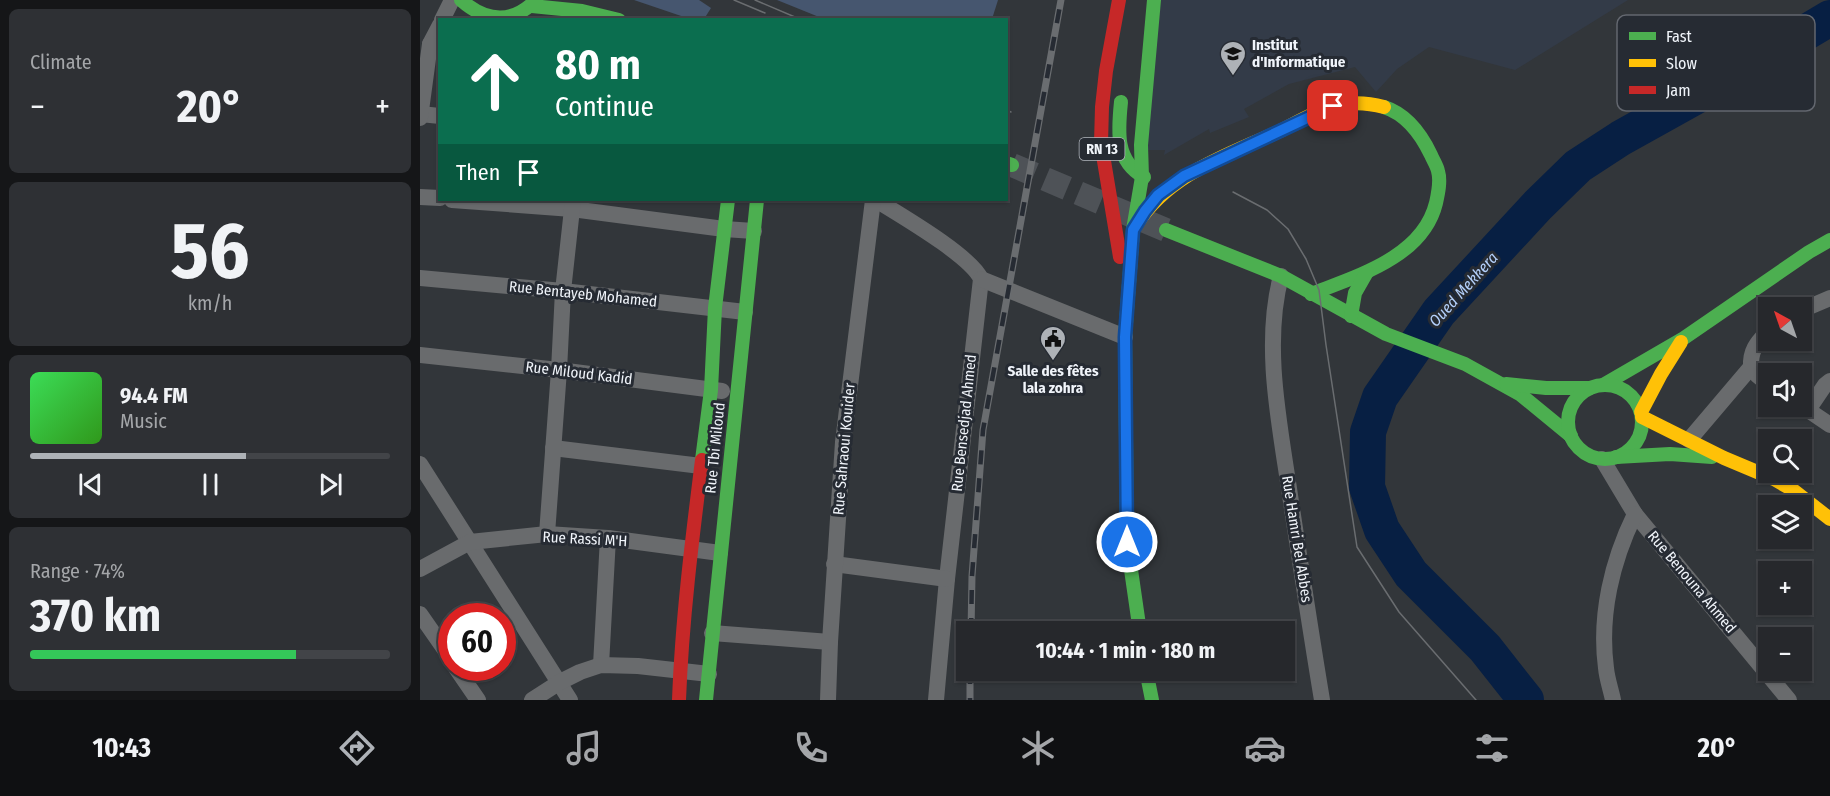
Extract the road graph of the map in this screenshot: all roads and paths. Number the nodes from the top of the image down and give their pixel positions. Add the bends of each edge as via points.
1 (452, 0) edge
2 (461, 0) edge
3 (585, 0) edge
4 (1119, 0) edge
5 (1154, 0) edge
6 (534, 3) edge
7 (443, 18) edge
8 (492, 18) edge
9 (504, 18) edge
10 (613, 18) edge
11 (615, 18) edge
12 (435, 41) edge
13 (1122, 92) dead end
14 (420, 114) edge
15 (438, 116) edge
16 (420, 118) edge
17 (1184, 176) junction
18 (1142, 177) junction
19 (420, 197) edge
20 (438, 198) edge
21 (482, 201) edge
22 (728, 201) edge
23 (757, 201) edge
24 (874, 201) edge
25 (876, 201) edge
26 (572, 204) edge
27 (724, 229) junction
28 (1133, 230) junction
29 (1166, 230) tunnel mouth
30 (754, 231) junction
31 (1830, 240) edge
32 (1367, 272) junction
33 (1281, 276) junction
34 (420, 278) edge
35 (981, 279) junction
36 (563, 291) junction
37 (1311, 294) junction
38 (1127, 297) junction
39 (1830, 298) edge
40 (1812, 306) edge
41 (715, 308) junction
42 (745, 312) junction
43 (1351, 316) junction
44 (1125, 337) junction
45 (1684, 338) junction
46 (1758, 343) edge
47 (420, 355) edge
48 (1751, 367) junction
49 (560, 370) junction
50 (1758, 376) edge
51 (1830, 381) edge
52 (1502, 384) junction
53 (1597, 387) junction
54 (711, 390) junction
55 (737, 393) junction
56 (1812, 400) edge
57 (1812, 413) edge
58 (1642, 415) junction
59 (1830, 425) edge
60 (1571, 436) junction
61 (1689, 440) junction
62 (553, 448) junction
63 (1609, 458) junction
64 (1724, 458) junction
65 (420, 465) edge
66 (701, 466) junction
67 (1635, 514) junction
68 (1830, 519) edge
69 (547, 534) junction
70 (608, 538) junction
71 (470, 542) junction
72 (691, 549) junction
73 (720, 553) junction
74 (834, 564) junction
75 (420, 569) edge
76 (947, 579) junction
77 (420, 614) edge
78 (1138, 621) edge
79 (712, 633) junction
80 (438, 640) edge
81 (830, 642) junction
82 (601, 665) junction
83 (680, 670) junction
84 (709, 674) junction
85 (465, 681) edge
86 (1148, 681) edge
87 (560, 682) junction
88 (478, 700) edge
89 (532, 700) edge
90 (570, 700) edge
91 (679, 700) edge
92 (706, 700) edge
93 (828, 700) edge
94 (936, 700) edge
95 (1152, 700) edge
96 (1322, 700) edge
97 (1613, 700) edge
98 (1789, 700) edge

1 - 7 street
2 - 8 main road via 470,9
3 - 11 main road
4 - 38 main road, RN 13 via 1105,81 1101,143
5 - 18 main road, RN 13 via 1141,145
6 - 9 main road via 522,13
6 - 10 main road
12 - 14 street
13 - 18 main road via 1122,152
14 - 15 street
14 - 16 street
17 - 18 main road
17 - 28 main road via 1158,195
17 - 32 main road via 1333,106 1373,104 1399,113 1425,142 1439,173 1438,195 1421,235
18 - 28 main road, RN 13
19 - 20 street
21 - 26 street
22 - 27 main road
23 - 30 main road, Rue Tbi Miloud
24 - 74 street, Rue Sahraoui Kouider via 843,442
25 - 35 street via 958,255
26 - 27 street
26 - 36 street
27 - 30 street
27 - 41 main road
28 - 38 main road, RN 13
29 - 33 main road
30 - 42 main road, Rue Tbi Miloud
31 - 45 main road
32 - 37 main road
32 - 43 main road via 1354,293
33 - 37 main road
33 - 96 street, Rue Hamri Bel Abbes via 1273,326 1275,377
34 - 36 street, Rue Bentayeb Mohamed
35 - 44 street
35 - 76 street, Rue Bensedjad Ahmed
36 - 41 street, Rue Bentayeb Mohamed
36 - 49 street
37 - 43 main road
38 - 44 main road
39 - 40 street
41 - 42 street, Rue Bentayeb Mohamed
41 - 54 main road
42 - 55 main road, Rue Tbi Miloud
43 - 52 main road via 1386,334 1465,364
44 - 78 main road via 1127,542
45 - 53 main road
45 - 58 main road
46 - 48 street
47 - 49 street, Rue Miloud Kadid
48 - 50 street
48 - 61 street
49 - 54 street, Rue Miloud Kadid
49 - 62 street
51 - 56 street
52 - 53 main road
52 - 60 main road
53 - 58 main road via 1627,392
53 - 60 main road via 1574,403 1569,414
54 - 55 street, Rue Miloud Kadid
54 - 66 main road
55 - 73 main road, Rue Tbi Miloud
57 - 59 street
58 - 61 main road
58 - 63 main road via 1642,426 1631,449
60 - 63 main road via 1583,452
61 - 64 main road
62 - 66 street
62 - 69 street
63 - 64 main road via 1670,454
63 - 67 street, Rue Benouna Ahmed
64 - 68 main road via 1774,479
65 - 71 street
66 - 72 main road
67 - 97 street via 1612,574 1606,611 1605,662
67 - 98 street, Rue Benouna Ahmed
69 - 70 street, Rue Rassi M'H
69 - 71 street, Rue Rassi M'H
70 - 72 street, Rue Rassi M'H
70 - 82 street
71 - 75 street, Rue Rassi M'H
71 - 87 street
72 - 73 street, Rue Rassi M'H
72 - 83 main road
73 - 79 main road, Rue Tbi Miloud
74 - 76 street
74 - 81 street, Rue Sahraoui Kouider
76 - 94 street, Rue Bensedjad Ahmed
77 - 80 street
79 - 81 street
79 - 84 main road, Rue Tbi Miloud
81 - 93 street, Rue Sahraoui Kouider
82 - 83 street
82 - 87 street
83 - 84 street
83 - 91 main road
84 - 92 main road, Rue Tbi Miloud
85 - 88 street
86 - 95 main road
87 - 89 street
87 - 90 street

